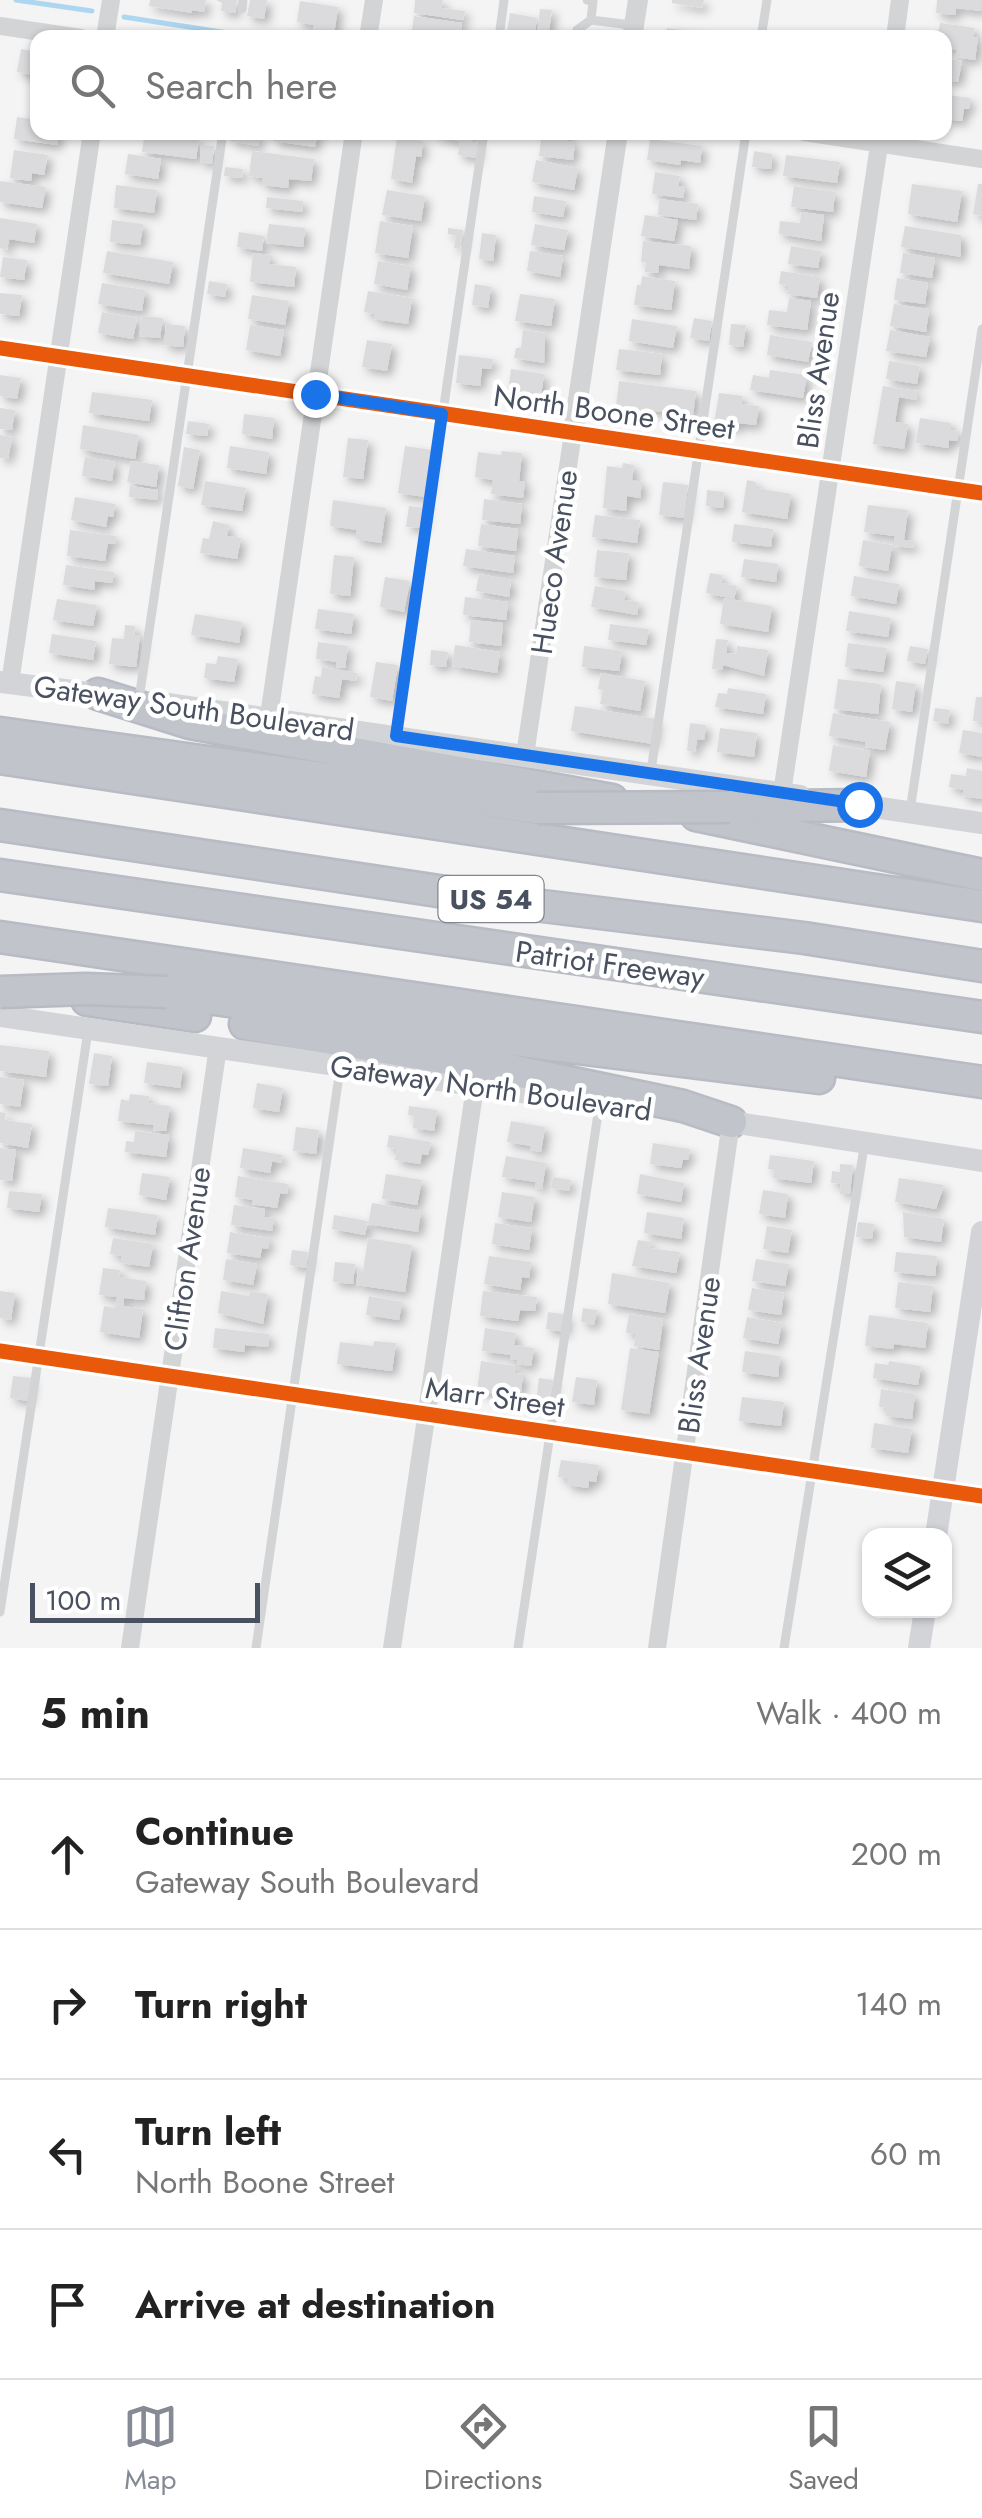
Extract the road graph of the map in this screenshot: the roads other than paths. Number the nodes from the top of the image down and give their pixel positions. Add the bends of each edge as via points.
1 (111, 0) edge
2 (374, 0) edge
3 (504, 0) edge
4 (587, 0) edge
5 (638, 0) edge
6 (767, 0) edge
7 (900, 0) edge
8 (590, 20) junction
9 (0, 26) edge
10 (30, 30) edge
11 (107, 30) edge
12 (369, 30) edge
13 (499, 30) edge
14 (577, 30) edge
15 (626, 30) edge
16 (633, 30) edge
17 (762, 30) edge
18 (896, 30) edge
19 (91, 140) edge
20 (222, 140) edge
21 (353, 140) edge
22 (483, 140) edge
23 (617, 140) edge
24 (745, 140) edge
25 (880, 140) edge
26 (890, 140) edge
27 (982, 159) edge
28 (982, 329) edge
29 (0, 348) edge
30 (58, 357) junction
31 (187, 375) junction
32 (315, 394) junction
33 (442, 414) junction
34 (573, 434) junction
35 (700, 452) junction
36 (831, 471) junction
37 (958, 490) junction
38 (982, 493) edge
39 (5, 682) edge
40 (98, 694) junction
41 (138, 699) junction
42 (269, 716) junction
43 (0, 733) edge
44 (396, 736) junction
45 (525, 755) junction
46 (0, 758) edge
47 (651, 774) junction
48 (782, 793) junction
49 (859, 804) junction
50 (910, 812) junction
51 (982, 823) edge
52 (0, 825) edge
53 (0, 875) edge
54 (982, 875) edge
55 (982, 906) edge
56 (0, 936) edge
57 (982, 966) edge
58 (0, 989) edge
59 (852, 999) junction
60 (0, 1016) edge
61 (982, 1018) edge
62 (88, 1029) junction
63 (982, 1031) edge
64 (218, 1047) junction
65 (340, 1066) junction
66 (982, 1082) edge
67 (475, 1086) junction
68 (982, 1098) edge
69 (600, 1104) junction
70 (731, 1122) junction
71 (864, 1144) junction
72 (982, 1161) edge
73 (982, 1232) edge
74 (0, 1351) edge
75 (39, 1357) junction
76 (170, 1376) junction
77 (292, 1394) junction
78 (427, 1415) junction
79 (550, 1433) junction
80 (685, 1453) junction
81 (811, 1471) junction
82 (943, 1490) junction
83 (982, 1496) edge
84 (937, 1528) edge
85 (0, 1612) edge
86 (924, 1618) edge
87 (130, 1648) edge
88 (256, 1648) edge
89 (392, 1648) edge
90 (518, 1648) edge
91 (656, 1648) edge
92 (784, 1648) edge
93 (919, 1648) edge

1 - 11 street
2 - 12 street
3 - 13 lane
4 - 8 lane via 593,1
5 - 16 street
6 - 17 lane
7 - 18 street
8 - 14 lane
8 - 15 lane
9 - 10 street
19 - 30 street
20 - 31 lane
21 - 32 street
22 - 33 lane
23 - 34 street, Hueco Avenue
24 - 35 lane
25 - 36 street, Bliss Avenue
26 - 27 street
28 - 37 lane
29 - 30 street, North Boone Street
30 - 31 street, North Boone Street
30 - 39 street
31 - 32 street, North Boone Street
31 - 41 lane
32 - 33 street, North Boone Street
32 - 42 street
33 - 34 street, North Boone Street
33 - 44 lane
34 - 35 street, North Boone Street
34 - 45 street, Hueco Avenue
35 - 36 street, North Boone Street
35 - 47 lane
36 - 37 street, North Boone Street
36 - 48 street, Bliss Avenue
37 - 38 street, North Boone Street
37 - 50 lane
39 - 40 main road, Gateway South Boulevard
40 - 41 main road, Gateway South Boulevard
40 - 54 highway via 190,723 760,826
41 - 42 main road, Gateway South Boulevard
42 - 44 main road, Gateway South Boulevard
43 - 49 highway, bridge via 537,808
44 - 45 main road, Gateway South Boulevard
45 - 47 main road, Gateway South Boulevard
46 - 55 highway
47 - 48 main road, Gateway South Boulevard
48 - 49 main road, Gateway South Boulevard
49 - 50 main road, Gateway South Boulevard
50 - 51 main road, Gateway South Boulevard
52 - 57 highway, Patriot Freeway / US 54
53 - 59 highway, Patriot Freeway / US 54
56 - 66 highway
58 - 68 highway, bridge via 168,992
58 - 70 highway via 462,1060
59 - 61 highway, Patriot Freeway / US 54
59 - 63 highway via 889,1017
60 - 62 main road, Gateway North Boulevard
62 - 64 main road, Gateway North Boulevard
62 - 75 lane
64 - 65 main road, Gateway North Boulevard
64 - 76 street, Clifton Avenue
65 - 67 main road, Gateway North Boulevard
65 - 77 lane
67 - 69 main road, Gateway North Boulevard
67 - 78 street
69 - 70 main road, Gateway North Boulevard
69 - 79 lane
70 - 71 main road, Gateway North Boulevard
70 - 80 street, Bliss Avenue
71 - 72 main road, Gateway North Boulevard
71 - 81 lane
73 - 82 main road
74 - 75 street, Marr Street
75 - 76 street, Marr Street
75 - 85 lane
76 - 77 street, Marr Street
76 - 87 street, Clifton Avenue
77 - 78 street, Marr Street
77 - 88 lane
78 - 79 street, Marr Street
78 - 89 street
79 - 80 street, Marr Street
79 - 90 lane
80 - 81 street, Marr Street
80 - 91 street, Bliss Avenue
81 - 82 street, Marr Street
81 - 92 lane
82 - 83 street, Marr Street
82 - 84 main road
86 - 93 main road

